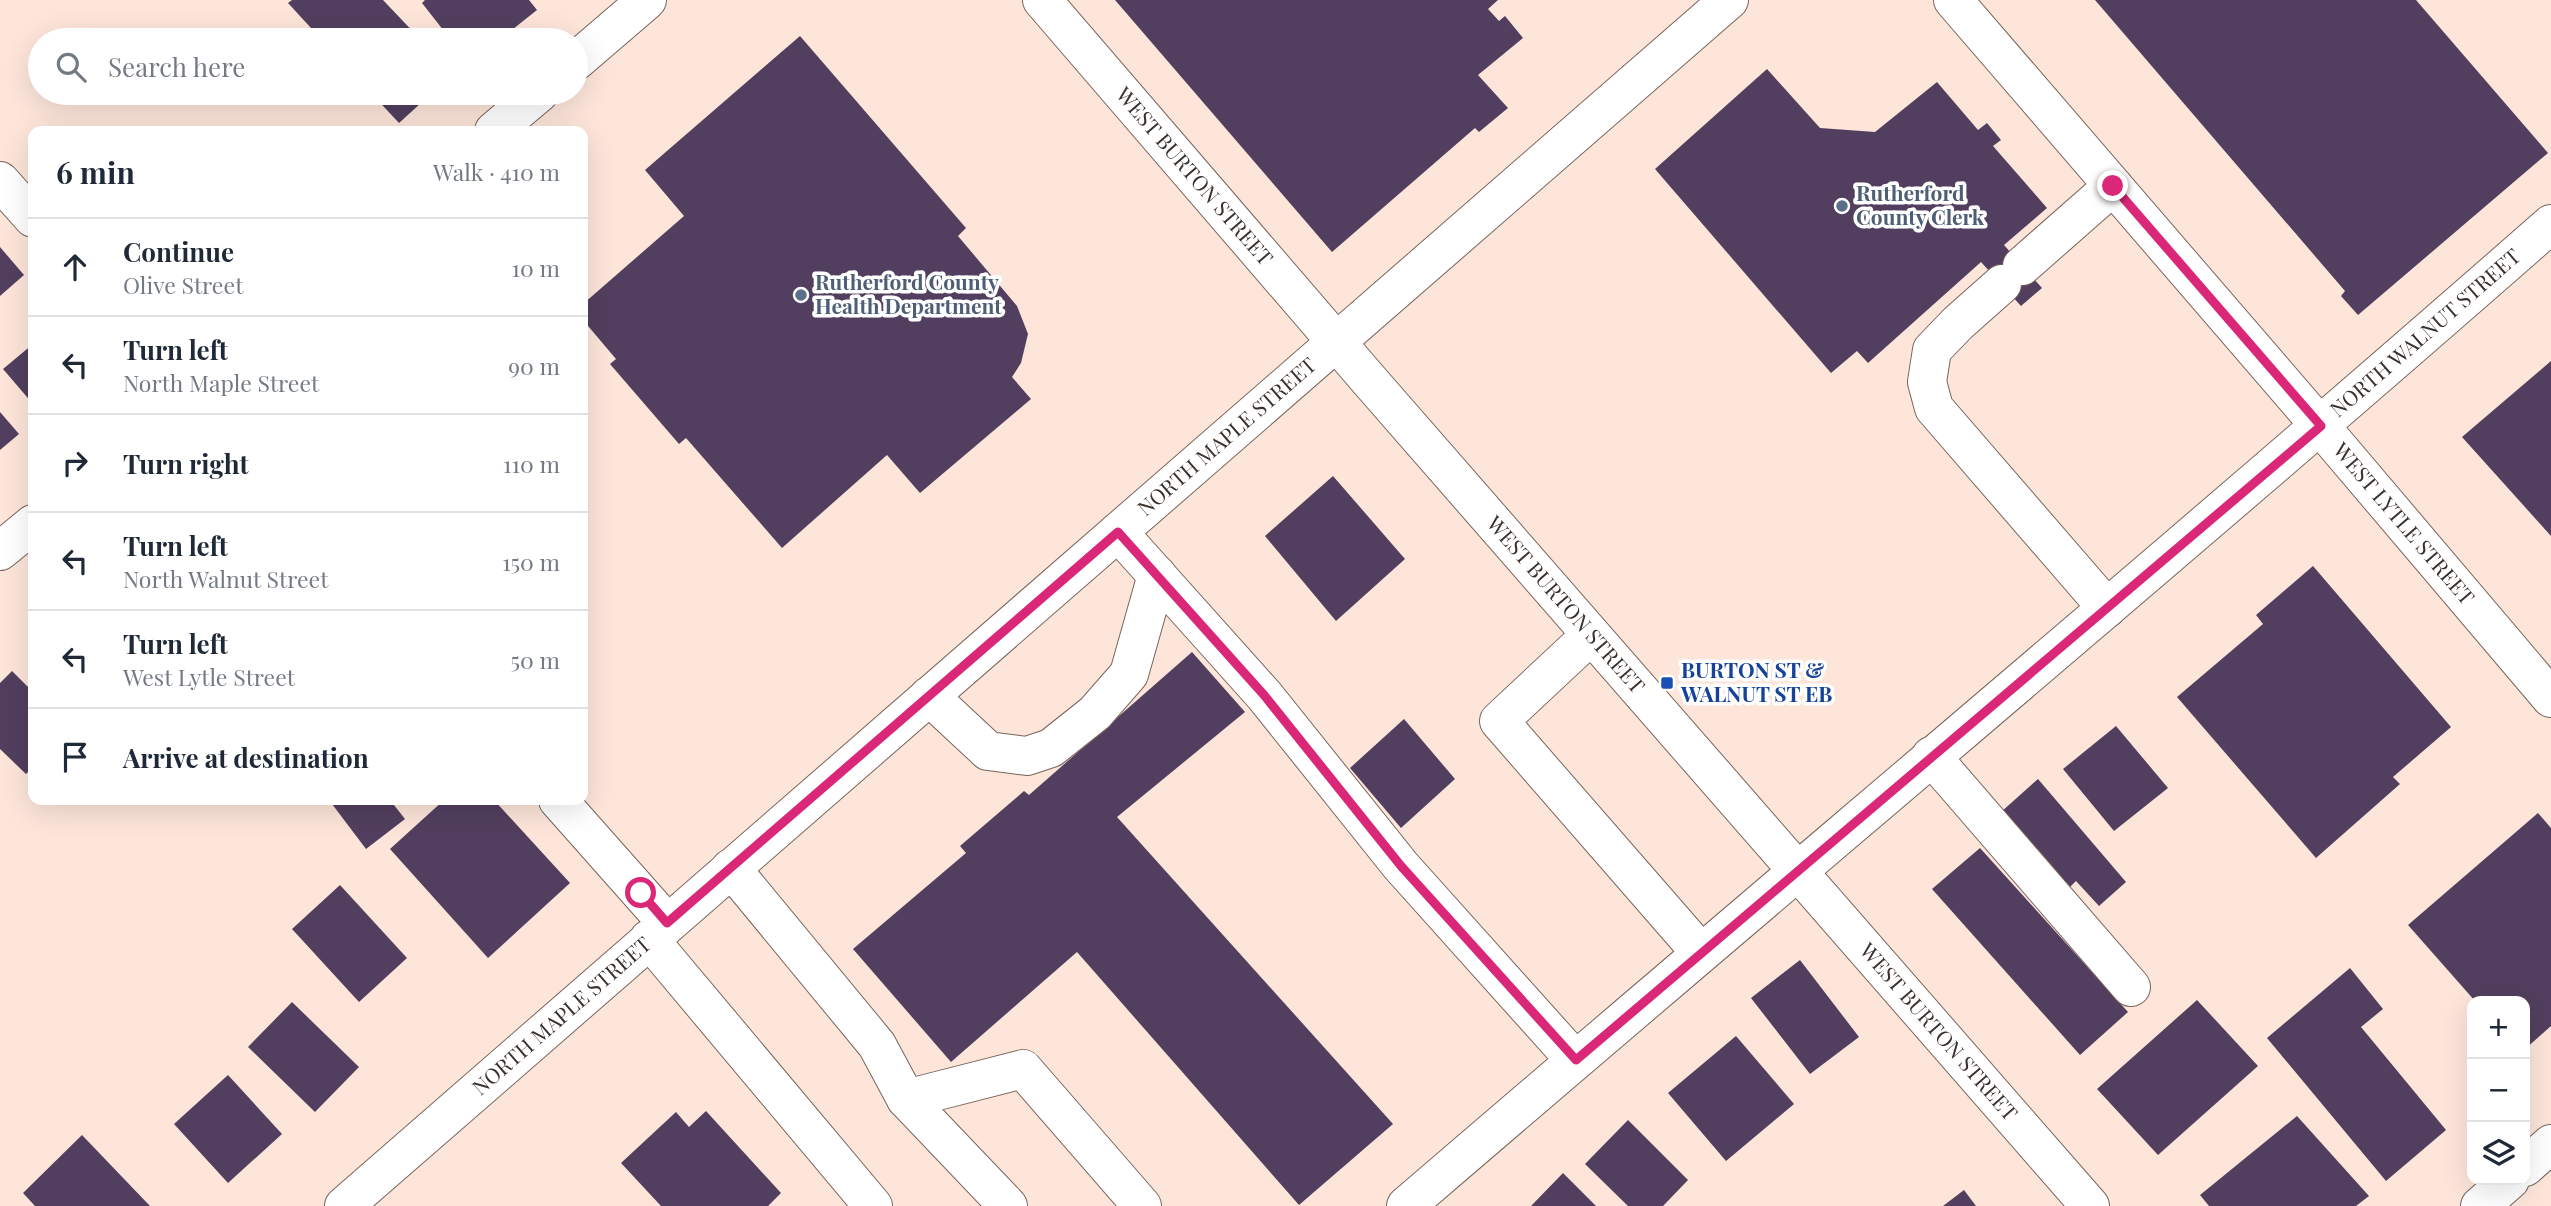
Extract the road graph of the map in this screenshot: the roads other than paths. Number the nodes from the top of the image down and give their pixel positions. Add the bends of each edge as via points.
1 (646, 0) edge
2 (1042, 0) edge
3 (1729, 0) edge
4 (1953, 0) edge
5 (588, 51) edge
6 (525, 105) edge
7 (500, 126) edge
8 (0, 181) edge
9 (2113, 186) junction
10 (28, 213) edge
11 (2551, 224) edge
12 (1336, 342) junction
13 (2321, 426) junction
14 (28, 528) edge
15 (1118, 532) junction
16 (0, 551) edge
17 (1157, 575) junction
18 (2107, 608) junction
19 (1591, 635) junction
20 (929, 696) junction
21 (2551, 698) edge
22 (1931, 756) junction
23 (562, 805) edge
24 (731, 868) junction
25 (1796, 870) junction
26 (658, 931) junction
27 (1700, 953) junction
28 (2131, 987) dead end
29 (1576, 1060) junction
30 (906, 1099) junction
31 (2551, 1144) edge
32 (2530, 1163) edge
33 (2504, 1185) edge
34 (344, 1206) edge
35 (873, 1206) edge
36 (1007, 1206) edge
37 (1142, 1206) edge
38 (1406, 1206) edge
39 (2090, 1206) edge
40 (2480, 1206) edge

1 - 5 street
2 - 12 street, WEST BURTON STREET
3 - 12 street, NORTH MAPLE STREET
4 - 9 street, WEST LYTLE STREET
6 - 7 street
8 - 10 street
9 - 13 street, WEST LYTLE STREET
9 - 18 street via 1932,350 1927,382 1934,408
11 - 13 street, NORTH WALNUT STREET
12 - 15 street, NORTH MAPLE STREET
12 - 19 street, WEST BURTON STREET
13 - 18 street, NORTH WALNUT STREET
13 - 21 street, WEST LYTLE STREET
14 - 16 street
15 - 17 street
15 - 20 street, NORTH MAPLE STREET
17 - 20 street via 1129,674 1095,713 1051,748 1027,756 988,751
17 - 29 street via 1264,695 1401,866
18 - 22 street, NORTH WALNUT STREET
19 - 25 street, WEST BURTON STREET
19 - 27 street via 1499,721
20 - 24 street, NORTH MAPLE STREET
22 - 25 street, NORTH WALNUT STREET
22 - 28 street
23 - 26 street
24 - 26 street, NORTH MAPLE STREET
24 - 30 street via 877,1045
25 - 27 street, NORTH WALNUT STREET
25 - 39 street, WEST BURTON STREET
26 - 34 street, NORTH MAPLE STREET
26 - 35 street
27 - 29 street, NORTH WALNUT STREET
29 - 38 street, NORTH WALNUT STREET
30 - 36 street
30 - 37 street via 1023,1069
31 - 32 street
33 - 40 street

